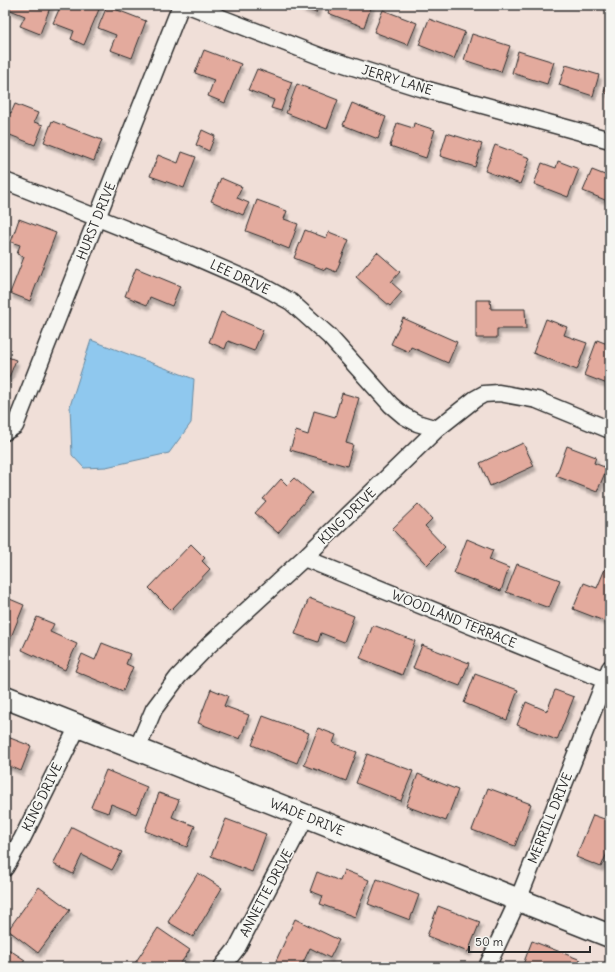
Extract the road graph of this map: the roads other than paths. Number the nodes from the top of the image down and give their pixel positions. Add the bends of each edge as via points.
1 (181, 5) edge
2 (188, 5) edge
3 (610, 140) edge
4 (5, 181) edge
5 (98, 218) junction
6 (437, 429) junction
7 (610, 430) edge
8 (5, 432) edge
9 (304, 558) junction
10 (607, 674) edge
11 (5, 697) edge
12 (78, 726) junction
13 (137, 749) junction
14 (306, 816) junction
15 (5, 868) edge
16 (518, 900) junction
17 (610, 936) edge
18 (222, 967) edge
19 (487, 967) edge

1 - 5 street, HURST DRIVE
2 - 3 street, JERRY LANE via 322,57 417,87
4 - 5 street, LEE DRIVE
5 - 6 street, LEE DRIVE via 214,265 291,302 329,336 404,416
5 - 8 street, HURST DRIVE via 15,426
6 - 7 street, KING DRIVE via 475,399 484,394 499,393 537,400
6 - 9 street, KING DRIVE
9 - 10 street, WOODLAND TERRACE
9 - 13 street, KING DRIVE via 178,677 154,709
10 - 16 street, MERRILL DRIVE
11 - 12 street, WADE DRIVE
12 - 13 street, WADE DRIVE
12 - 15 street, KING DRIVE
13 - 14 street, WADE DRIVE
14 - 16 street, WADE DRIVE
14 - 18 street, ANNETTE DRIVE via 236,948
16 - 17 street, WADE DRIVE
16 - 19 street, MERRILL DRIVE

